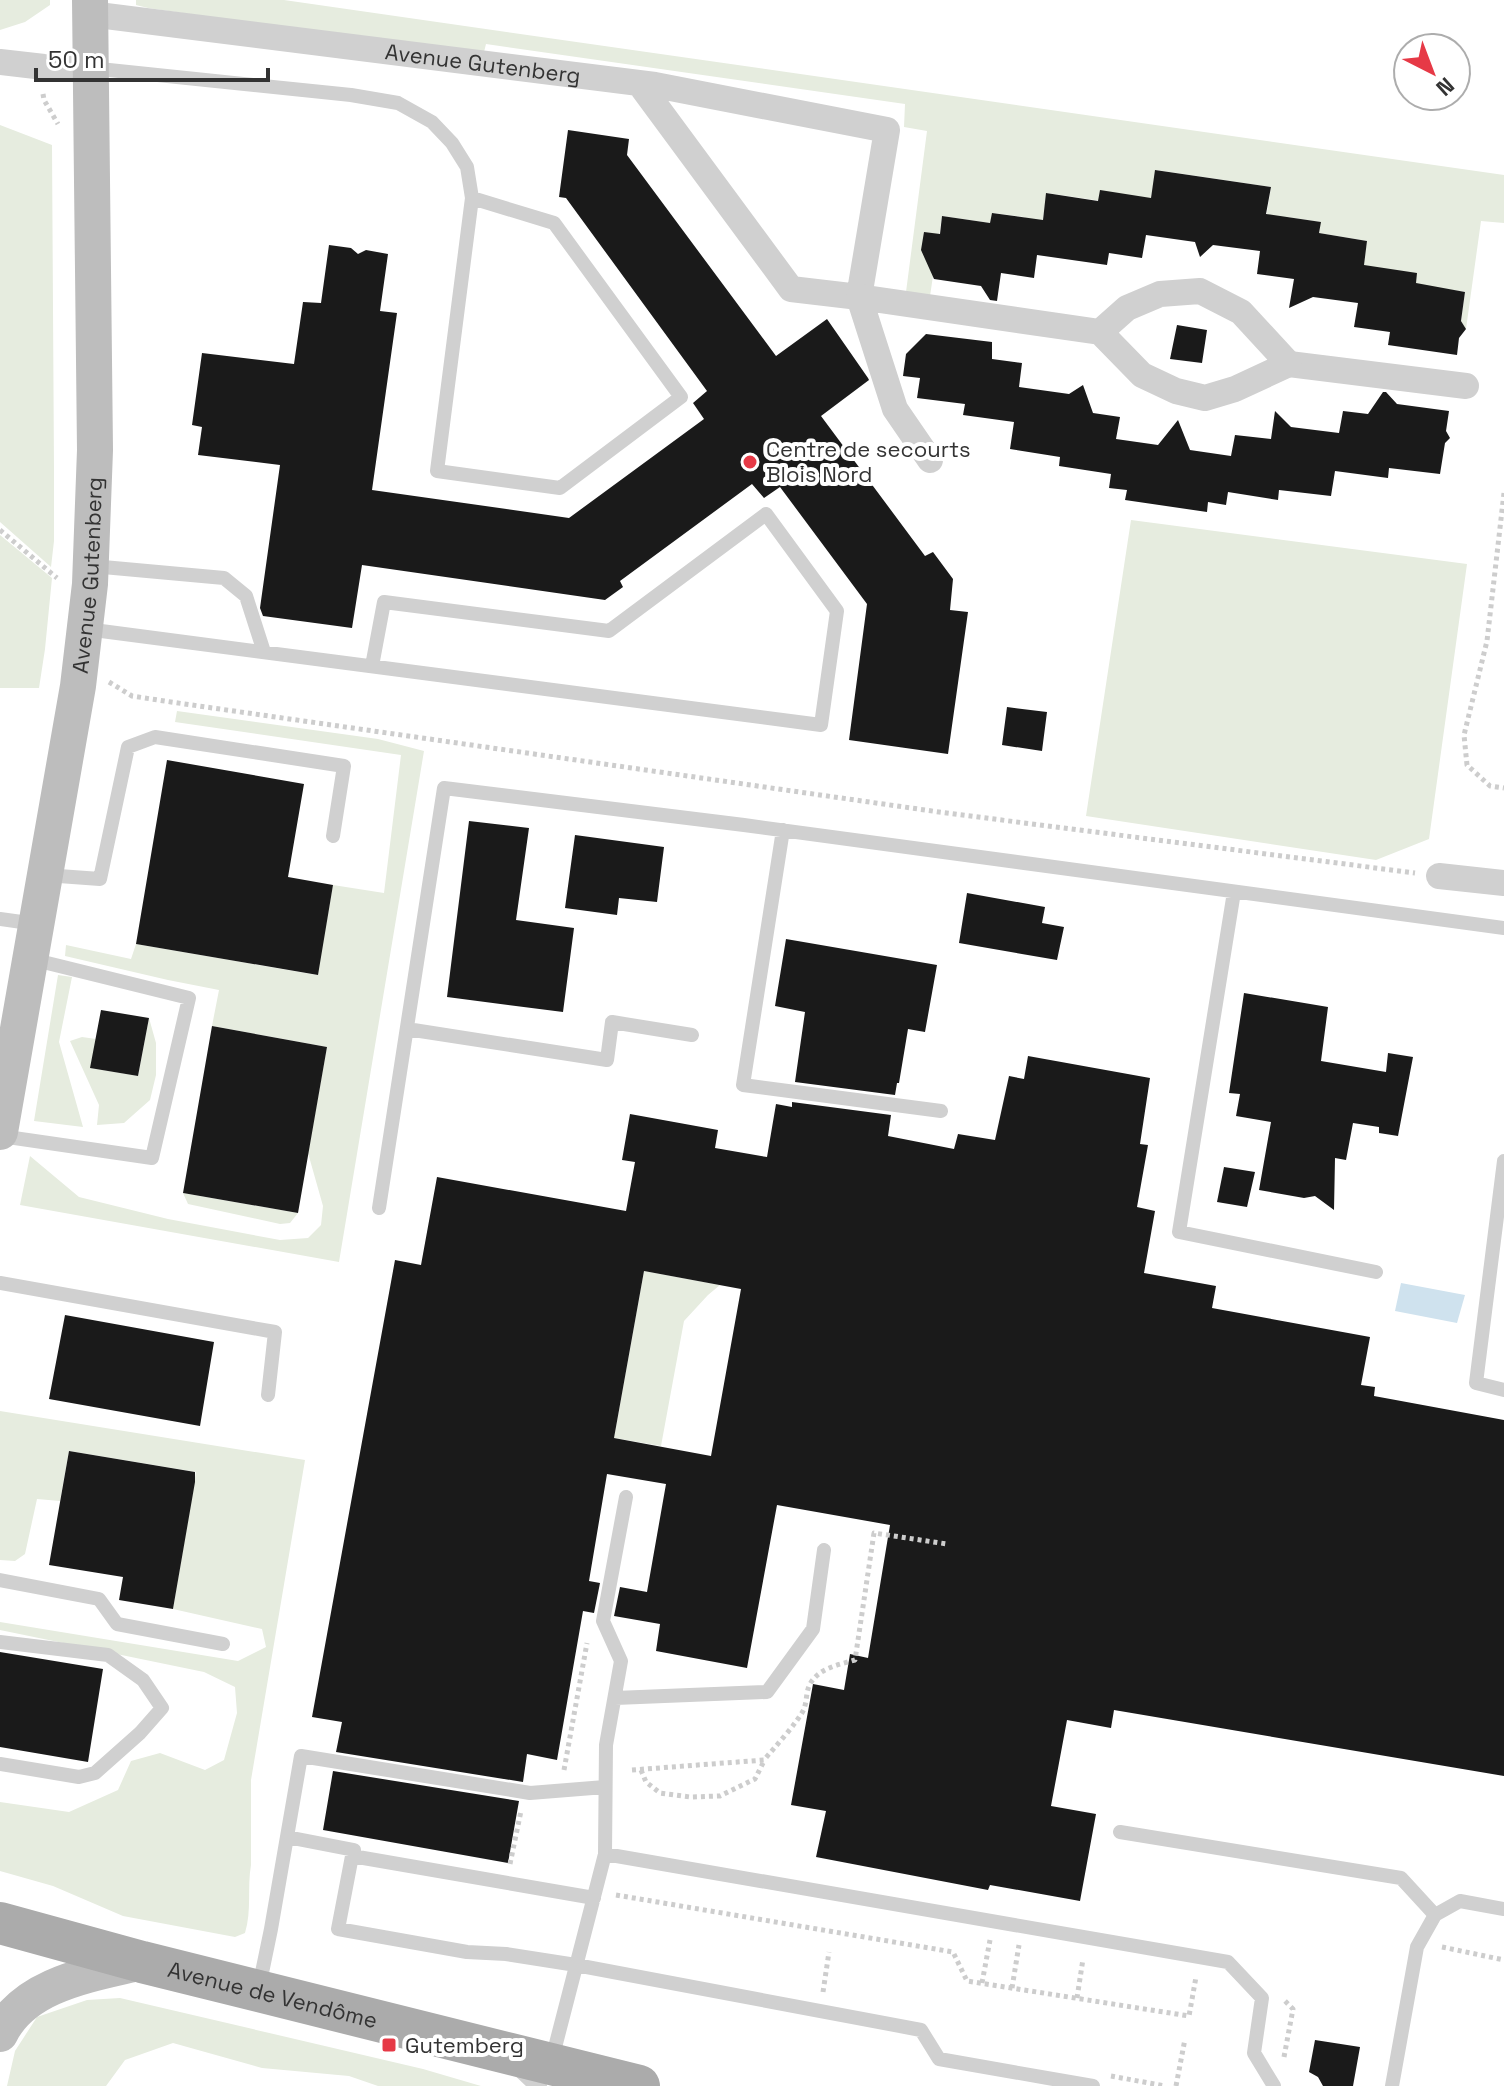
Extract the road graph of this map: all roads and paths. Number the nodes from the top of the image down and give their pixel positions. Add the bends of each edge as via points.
1 (90, 7) edge
2 (0, 62) edge
3 (90, 68) junction
4 (647, 84) junction
5 (472, 198) junction
6 (859, 297) junction
7 (1100, 332) junction
8 (1289, 364) junction
9 (1466, 386) dead end
10 (930, 460) dead end
11 (1504, 493) edge
12 (0, 530) edge
13 (91, 566) junction
14 (86, 617) junction
15 (264, 652) junction
16 (372, 666) junction
17 (79, 674) junction
18 (1504, 788) edge
19 (783, 830) junction
20 (333, 836) dead end
21 (45, 875) junction
22 (1439, 876) joint
23 (1504, 883) edge
24 (1234, 892) junction
25 (0, 919) edge
26 (1504, 928) edge
27 (33, 941) junction
28 (407, 1029) junction
29 (692, 1035) dead end
30 (941, 1111) dead end
31 (1, 1116) edge
32 (1504, 1161) edge
33 (379, 1208) dead end
34 (1376, 1272) dead end
35 (0, 1283) edge
36 (1504, 1390) edge
37 (268, 1395) dead end
38 (626, 1497) dead end
39 (824, 1550) dead end
40 (0, 1580) edge
41 (0, 1642) edge
42 (587, 1643) dead end
43 (223, 1644) dead end
44 (615, 1698) junction
45 (764, 1760) dead end
46 (0, 1764) edge
47 (641, 1769) dead end
48 (605, 1787) junction
49 (539, 1793) junction
50 (1120, 1832) dead end
51 (287, 1837) junction
52 (605, 1854) junction
53 (352, 1856) junction
54 (510, 1867) dead end
55 (612, 1894) dead end
56 (594, 1898) junction
57 (1504, 1909) edge
58 (1435, 1915) junction
59 (0, 1923) edge
60 (991, 1934) dead end
61 (1020, 1940) dead end
62 (1438, 1947) dead end
63 (1085, 1950) dead end
64 (829, 1952) dead end
65 (1504, 1960) edge
66 (142, 1962) junction
67 (576, 1965) junction
68 (1198, 1968) dead end
69 (982, 1983) junction
70 (1012, 1988) junction
71 (258, 1991) junction
72 (1077, 1998) junction
73 (822, 2001) dead end
74 (0, 2034) edge
75 (1185, 2039) dead end
76 (1264, 2069) junction
77 (545, 2075) edge
78 (639, 2086) edge
79 (1093, 2086) edge
80 (1176, 2086) edge
81 (1260, 2086) edge
82 (1274, 2086) edge
83 (1392, 2086) edge

1 - 3 main road, Avenue Gutenberg
1 - 4 street, Avenue Gutenberg
2 - 3 street
3 - 5 lane via 398,103 432,122 452,143 467,167
3 - 13 main road, Avenue Gutenberg via 95,450
4 - 6 street via 791,289
4 - 6 street, Avenue Gutenberg via 887,130
5 - 5 lane via 437,471 560,488 681,397 554,223
6 - 7 street
6 - 10 street, Avenue Gutenberg via 895,409
7 - 8 street via 1142,375 1205,398
7 - 8 street via 1127,308 1160,294 1200,291 1241,312
8 - 9 street
11 - 18 path via 1487,641 1464,735 1467,765 1490,786
12 - 14 path
13 - 14 main road, Avenue Gutenberg
13 - 15 lane via 224,578 246,596
14 - 15 lane
14 - 17 main road, Avenue Gutenberg
15 - 16 lane
16 - 16 lane via 821,725 837,611 766,514 609,631 384,602
17 - 21 main road, Avenue Gutenberg
17 - 22 path via 103,678 132,696 171,702 939,812
19 - 24 lane
19 - 28 lane via 444,788
19 - 30 lane via 743,1085
20 - 21 lane via 344,766 155,737 128,747 100,879
21 - 27 main road, Avenue Gutenberg
22 - 23 street
24 - 26 lane
24 - 34 lane via 1179,1232
25 - 27 lane
27 - 31 main road, Avenue Gutenberg
27 - 31 lane via 189,998 152,1158
28 - 29 lane via 607,1060 612,1022
28 - 33 lane
32 - 36 lane via 1476,1383
35 - 37 lane via 275,1332
38 - 44 lane via 603,1621 621,1661
39 - 44 lane via 813,1629 767,1692
40 - 43 lane via 99,1599 117,1624
41 - 46 lane via 108,1655 143,1680 162,1708 95,1773 79,1777
42 - 49 path via 565,1769
44 - 48 lane
45 - 47 path via 755,1779 720,1796 660,1793 646,1782
48 - 49 lane
48 - 52 lane
49 - 51 lane via 301,1756
49 - 54 path via 528,1803 523,1801
50 - 58 lane via 1401,1878
51 - 53 lane via 354,1850
51 - 71 lane
52 - 56 lane
52 - 76 lane via 1228,1962 1262,1998 1254,2053
53 - 56 lane
53 - 67 lane via 338,1929
55 - 69 path via 953,1952 967,1981
56 - 67 lane
57 - 58 lane via 1460,1901
58 - 83 lane via 1417,1947
59 - 66 main road, Avenue de Vendôme
60 - 69 path
61 - 70 path
62 - 65 path
63 - 72 path
64 - 73 path
66 - 71 main road, Avenue de Vendôme
66 - 74 main road via 64,1981 19,2006
67 - 77 lane
67 - 79 lane via 921,2030 939,2059
68 - 72 path via 1189,2016
69 - 70 path
70 - 72 path
71 - 77 main road, Avenue de Vendôme via 498,2051
75 - 80 path
76 - 81 lane
76 - 82 lane
77 - 78 main road, Avenue de Vendôme

